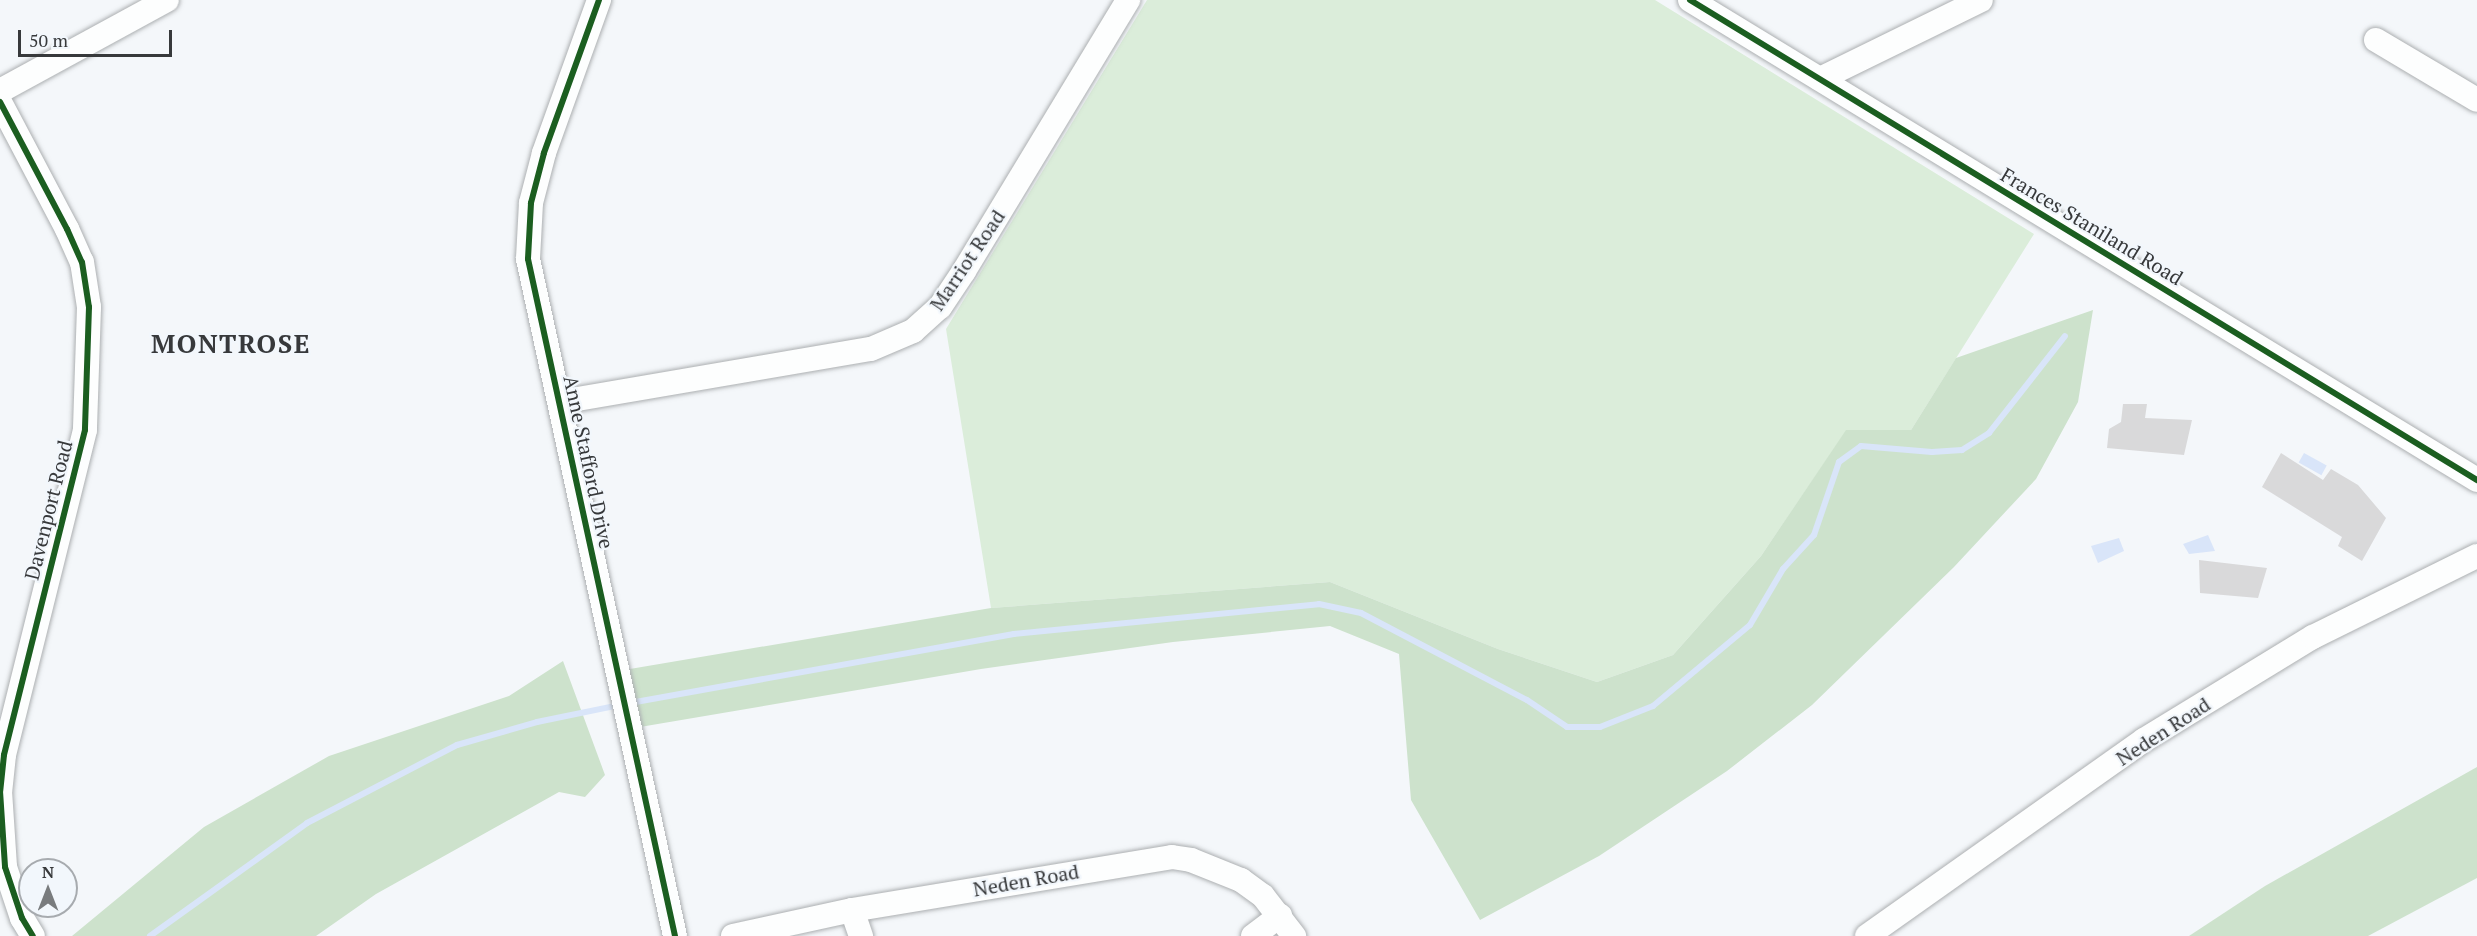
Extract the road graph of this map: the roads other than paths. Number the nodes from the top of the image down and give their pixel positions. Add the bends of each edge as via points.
1 (167, 0) edge
2 (599, 0) edge
3 (1128, 0) edge
4 (1690, 0) edge
5 (1981, 0) edge
6 (2376, 40) dead end
7 (1820, 79) junction
8 (0, 92) edge
9 (2477, 100) edge
10 (0, 102) edge
11 (560, 402) junction
12 (2477, 480) edge
13 (2477, 556) edge
14 (852, 910) junction
15 (1280, 916) junction
16 (33, 936) edge
17 (675, 936) edge
18 (733, 936) edge
19 (861, 936) edge
20 (1253, 936) edge
21 (1294, 936) edge
22 (1867, 936) edge

1 - 8 street
2 - 11 street, Anne Stafford Drive via 555,117 531,203 528,259
3 - 11 street, Marriot Road via 964,271 940,307 913,331 871,349
4 - 7 street, Frances Staniland Road
5 - 7 street
6 - 9 street
7 - 12 street, Frances Staniland Road
10 - 16 street, Davenport Road via 82,262 89,307 86,430 4,755 0,791 5,867 22,918
11 - 17 street, Anne Stafford Drive
13 - 22 street, Neden Road via 2313,637 2144,741
14 - 15 street, Neden Road via 1172,857 1191,860 1241,880 1263,896
14 - 18 street, Neden Road
14 - 19 street
15 - 20 street
15 - 21 street, Neden Road

